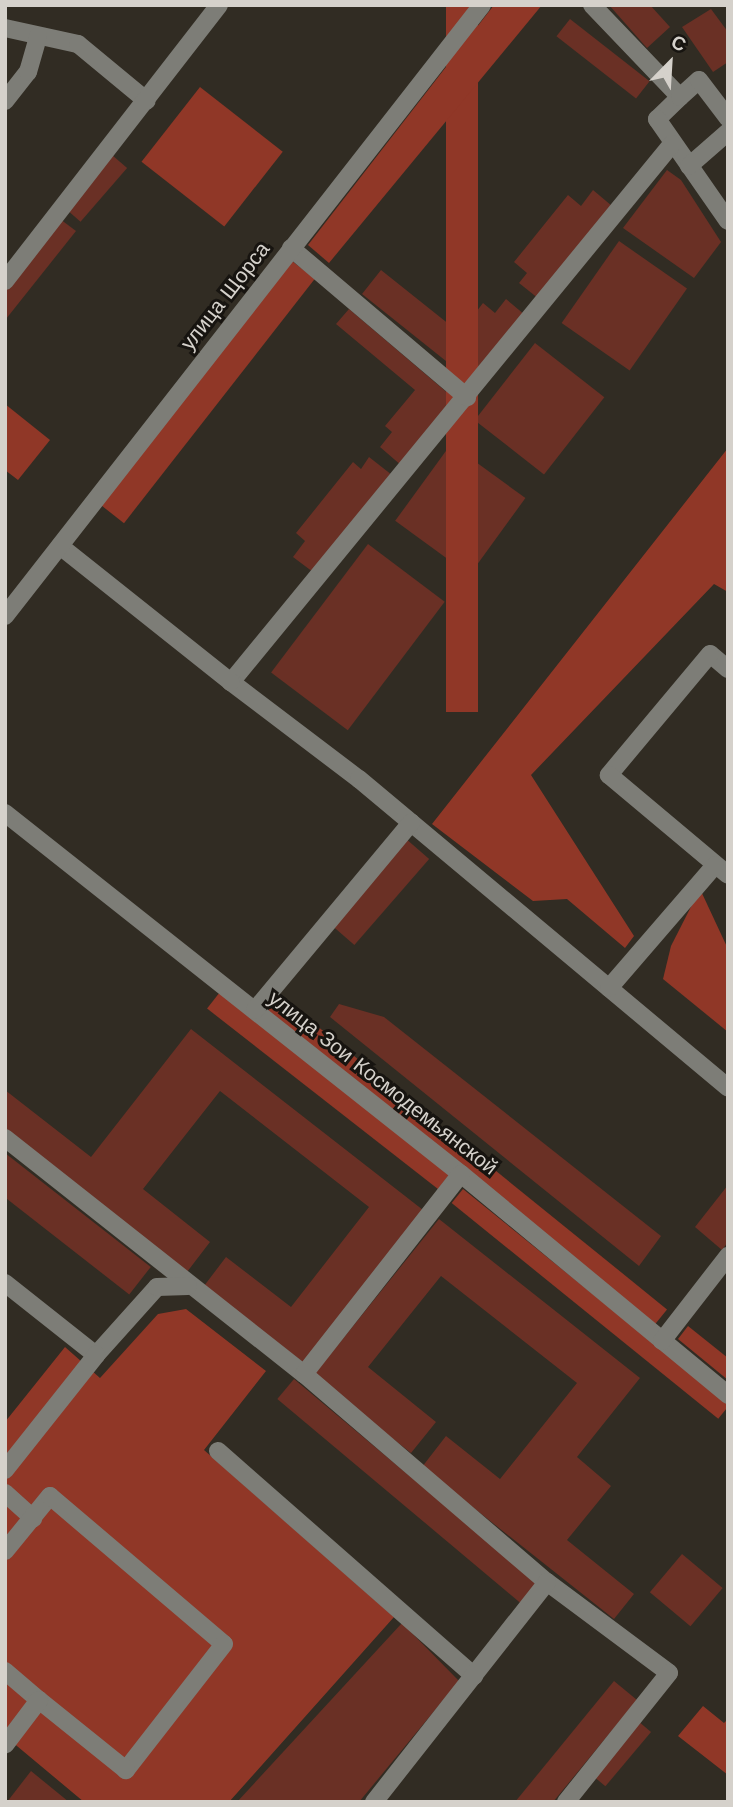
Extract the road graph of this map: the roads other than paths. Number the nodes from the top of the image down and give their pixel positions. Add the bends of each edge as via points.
1 (219, 5) edge
2 (482, 5) edge
3 (592, 5) edge
4 (5, 27) edge
5 (38, 36) junction
6 (680, 97) junction
7 (5, 101) edge
8 (147, 101) junction
9 (728, 118) edge
10 (728, 132) edge
11 (672, 144) junction
12 (690, 166) junction
13 (728, 221) edge
14 (291, 248) junction
15 (5, 281) edge
16 (467, 397) junction
17 (60, 546) junction
18 (5, 616) edge
19 (728, 669) edge
20 (231, 682) junction
21 (5, 813) edge
22 (411, 822) junction
23 (721, 870) edge
24 (609, 988) junction
25 (254, 1010) junction
26 (728, 1088) edge
27 (5, 1138) edge
28 (461, 1174) junction
29 (728, 1256) edge
30 (5, 1283) edge
31 (188, 1286) junction
32 (662, 1340) junction
33 (96, 1355) junction
34 (304, 1374) junction
35 (728, 1395) edge
36 (218, 1451) dead end
37 (5, 1470) edge
38 (5, 1493) edge
39 (33, 1518) junction
40 (5, 1552) edge
41 (547, 1582) junction
42 (5, 1671) edge
43 (474, 1676) junction
44 (39, 1700) junction
45 (5, 1745) edge
46 (374, 1802) edge
47 (566, 1802) edge

1 - 8 street
2 - 14 street, улица Щорса
3 - 6 street
4 - 5 street
5 - 7 street via 28,72
5 - 8 street via 78,44
6 - 9 street via 699,80
6 - 11 street via 657,119
8 - 15 street
10 - 12 street
11 - 12 street
11 - 16 street
12 - 13 street
14 - 16 street
14 - 17 street, улица Щорса
16 - 20 street
17 - 18 street, улица Щорса
17 - 20 street
19 - 23 street via 710,654 609,775
20 - 22 street
21 - 25 street, улица Зои Космодемьянской
22 - 24 street
22 - 25 street
23 - 24 street
24 - 26 street
25 - 28 street, улица Зои Космодемьянской
27 - 31 street
28 - 32 street, улица Зои Космодемьянской
28 - 34 street
29 - 32 street
30 - 33 street
31 - 33 street via 157,1287
31 - 34 street
32 - 35 street, улица Зои Космодемьянской
33 - 37 street
34 - 41 street
36 - 43 street
38 - 39 street
39 - 40 street
39 - 44 street via 50,1496 224,1644 126,1770
41 - 43 street
41 - 47 street via 668,1673
42 - 44 street
43 - 46 street
44 - 45 street

